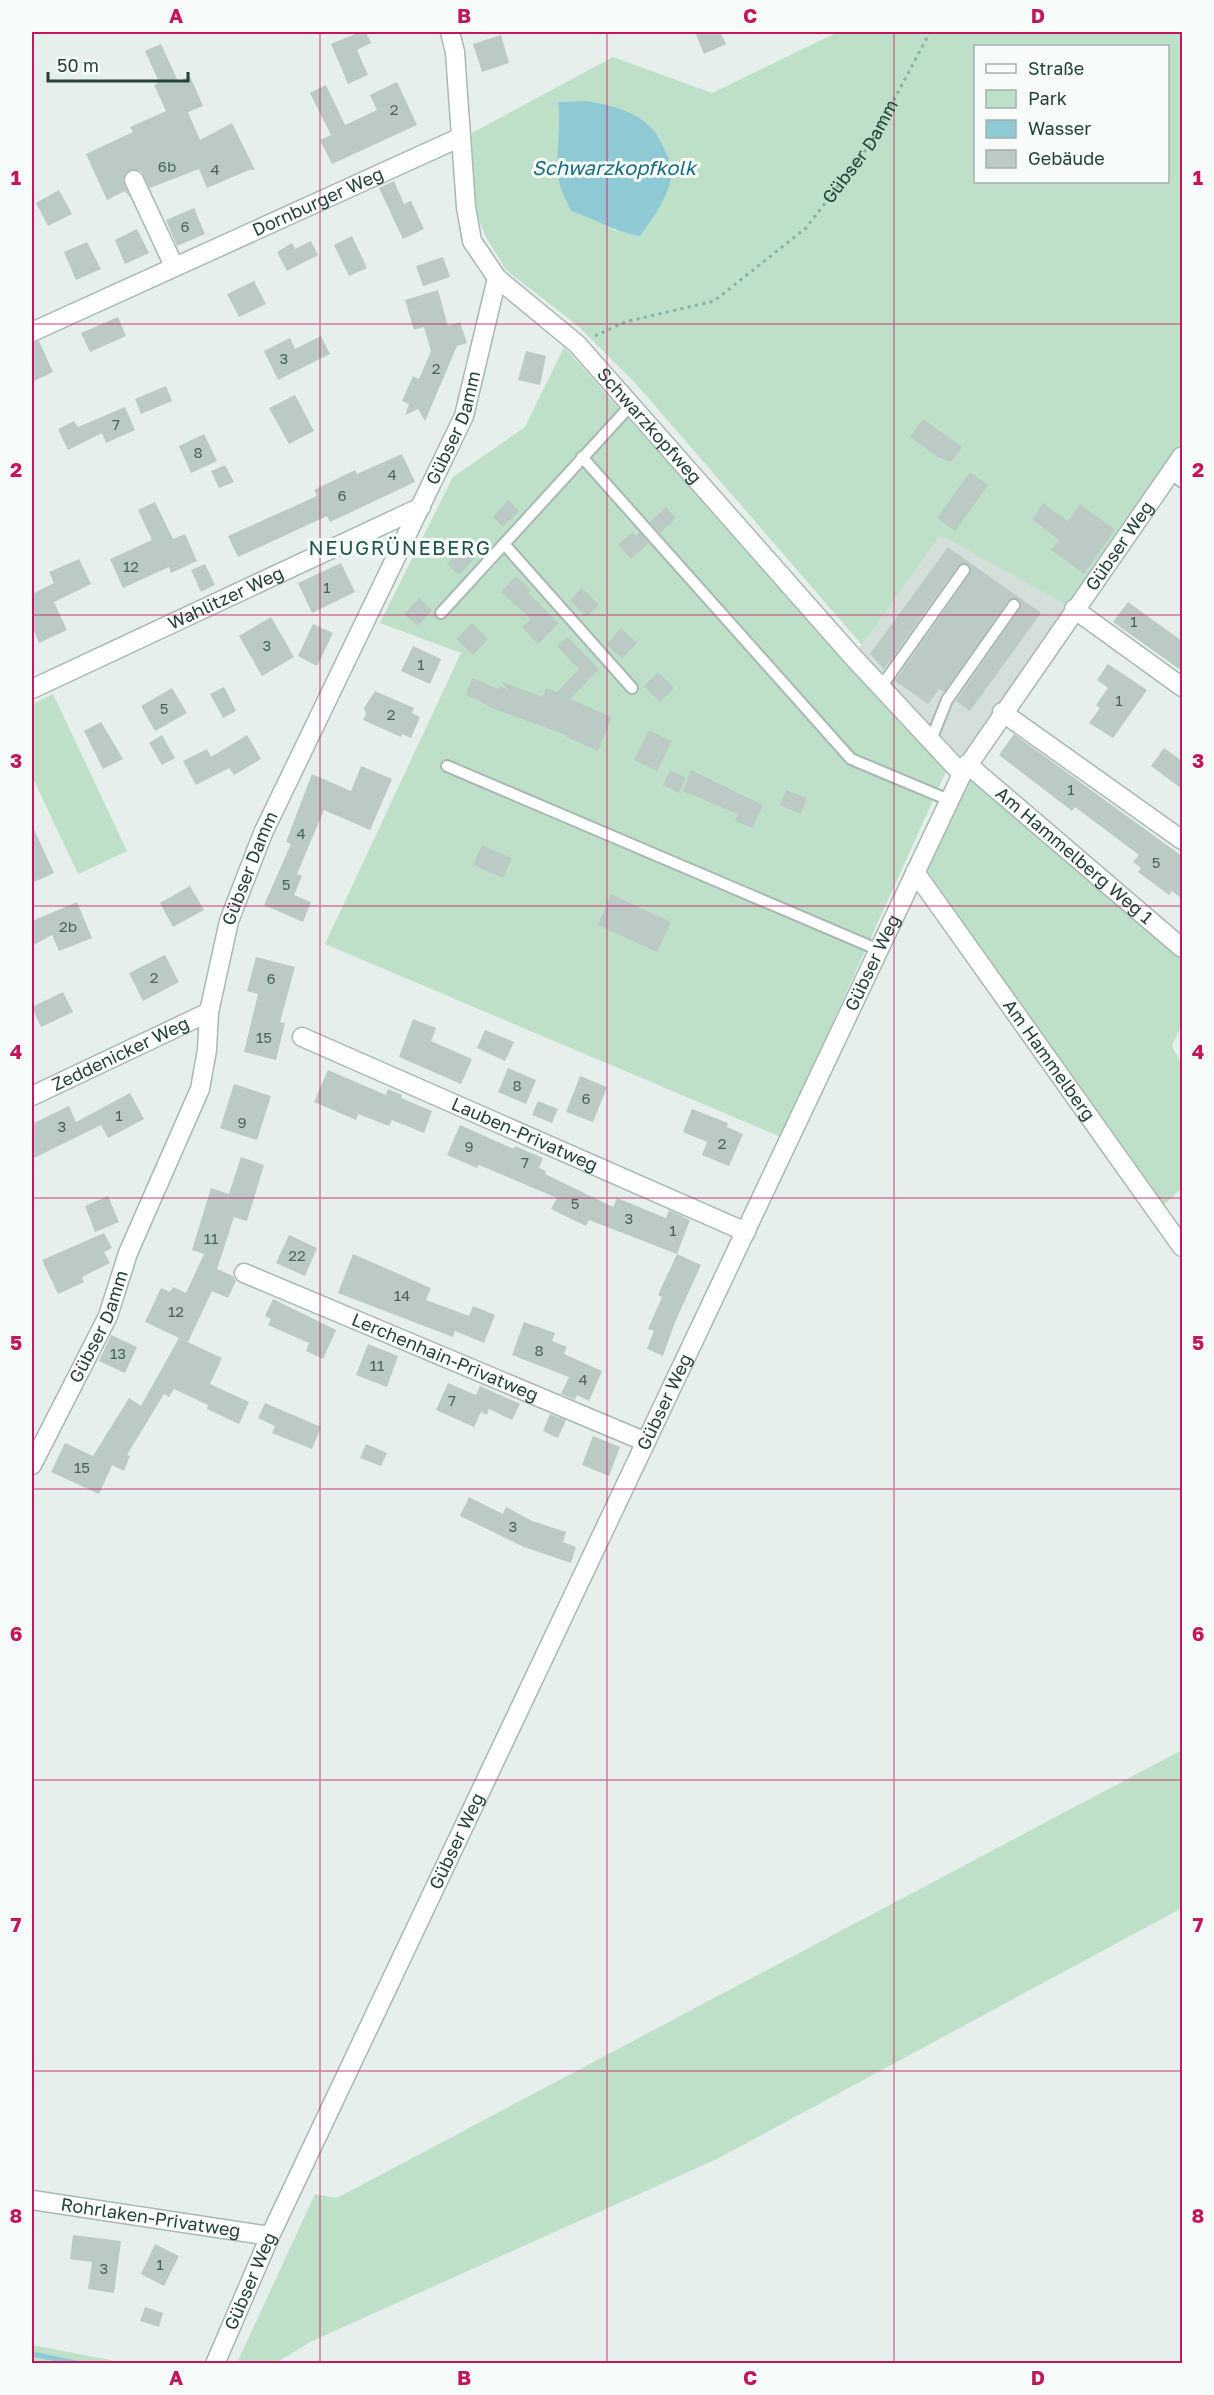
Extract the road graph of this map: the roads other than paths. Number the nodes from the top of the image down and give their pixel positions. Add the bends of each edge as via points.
1 (450, 32) edge
2 (461, 137) junction
3 (134, 180) dead end
4 (174, 266) junction
5 (497, 278) junction
6 (32, 332) edge
7 (631, 405) junction
8 (1182, 456) edge
9 (582, 457) junction
10 (1176, 477) edge
11 (421, 507) junction
12 (504, 544) junction
13 (964, 570) dead end
14 (1014, 605) dead end
15 (1074, 609) junction
16 (441, 613) dead end
17 (881, 687) junction
18 (1182, 687) edge
19 (632, 688) dead end
20 (32, 689) edge
21 (1002, 712) junction
22 (931, 740) junction
23 (447, 766) dead end
24 (964, 769) junction
25 (949, 800) junction
26 (1182, 840) edge
27 (915, 872) junction
28 (1182, 948) edge
29 (879, 950) junction
30 (208, 1012) junction
31 (302, 1037) dead end
32 (32, 1096) edge
33 (746, 1232) junction
34 (1182, 1247) edge
35 (244, 1273) dead end
36 (646, 1442) junction
37 (32, 1465) edge
38 (32, 2200) edge
39 (270, 2236) junction
40 (215, 2364) edge

1 - 2 street, Schwarzkopfweg
2 - 4 street, Dornburger Weg
2 - 5 street, Schwarzkopfweg via 472,241
3 - 4 street
4 - 6 street, Dornburger Weg
5 - 7 street, Schwarzkopfweg via 577,344
5 - 11 street, Gübser Damm via 464,416
7 - 9 lane
7 - 17 street, Schwarzkopfweg
8 - 10 street, Gübser Weg
9 - 12 lane
9 - 25 lane via 851,759
10 - 15 street, Gübser Weg
11 - 20 street, Wahlitzer Weg
11 - 30 street, Gübser Damm via 263,833 229,921
12 - 16 lane
12 - 19 lane
13 - 17 lane
14 - 22 lane via 947,700
15 - 18 street
15 - 21 street, Gübser Weg
17 - 22 street, Schwarzkopfweg
21 - 24 street, Gübser Weg
21 - 26 street
22 - 24 street, Schwarzkopfweg
23 - 29 lane
24 - 25 street, Gübser Weg
24 - 28 street, Am Hammelberg Weg 1
25 - 27 street, Gübser Weg
27 - 29 street, Gübser Weg
27 - 34 street, Am Hammelberg
29 - 33 street, Gübser Weg
30 - 32 street, Zeddenicker Weg
30 - 37 street, Gübser Damm via 200,1089 128,1253 108,1316
31 - 33 street, Lauben-Privatweg
33 - 36 street, Gübser Weg
35 - 36 street, Lerchenhain-Privatweg
36 - 39 street, Gübser Weg
38 - 39 street, Rohrlaken-Privatweg
39 - 40 street, Gübser Weg

